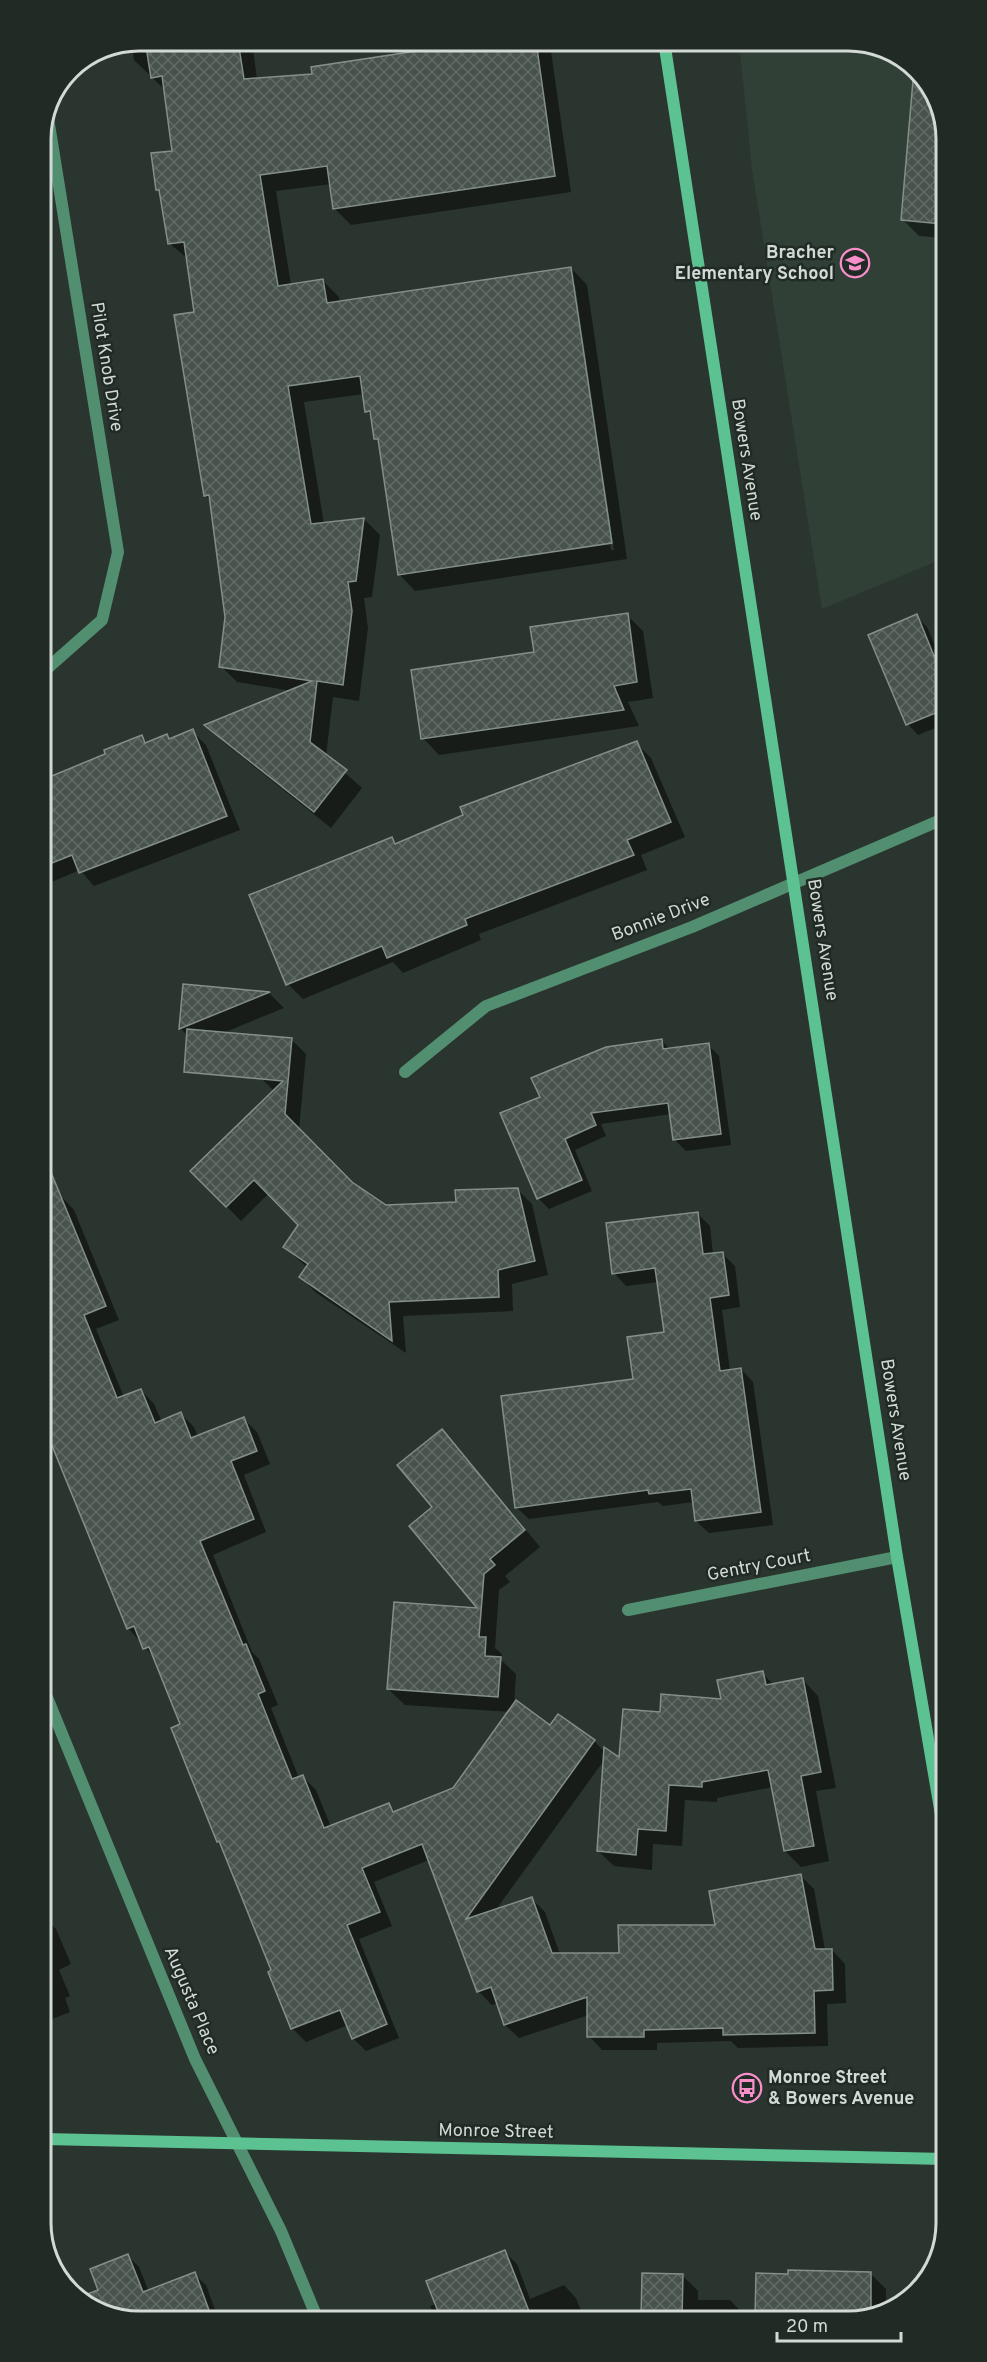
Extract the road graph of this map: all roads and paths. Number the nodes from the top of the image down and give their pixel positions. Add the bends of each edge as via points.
1 (666, 51) edge
2 (51, 137) edge
3 (51, 664) edge
4 (936, 822) edge
5 (795, 884) junction
6 (405, 1072) dead end
7 (897, 1557) junction
8 (628, 1610) dead end
9 (51, 1707) edge
10 (936, 1785) edge
11 (51, 2139) edge
12 (237, 2145) junction
13 (936, 2159) edge
14 (314, 2311) edge

1 - 5 main road, Bowers Avenue
2 - 3 street, Pilot Knob Drive via 118,552 102,620
4 - 5 street, Bonnie Drive
5 - 6 street, Bonnie Drive via 486,1006
5 - 7 main road, Bowers Avenue
7 - 8 street, Gentry Court
7 - 10 main road, Bowers Avenue
9 - 12 street, Augusta Place via 195,2059
11 - 12 main road, Monroe Street
12 - 13 main road, Monroe Street
12 - 14 street, Augusta Place via 281,2231

